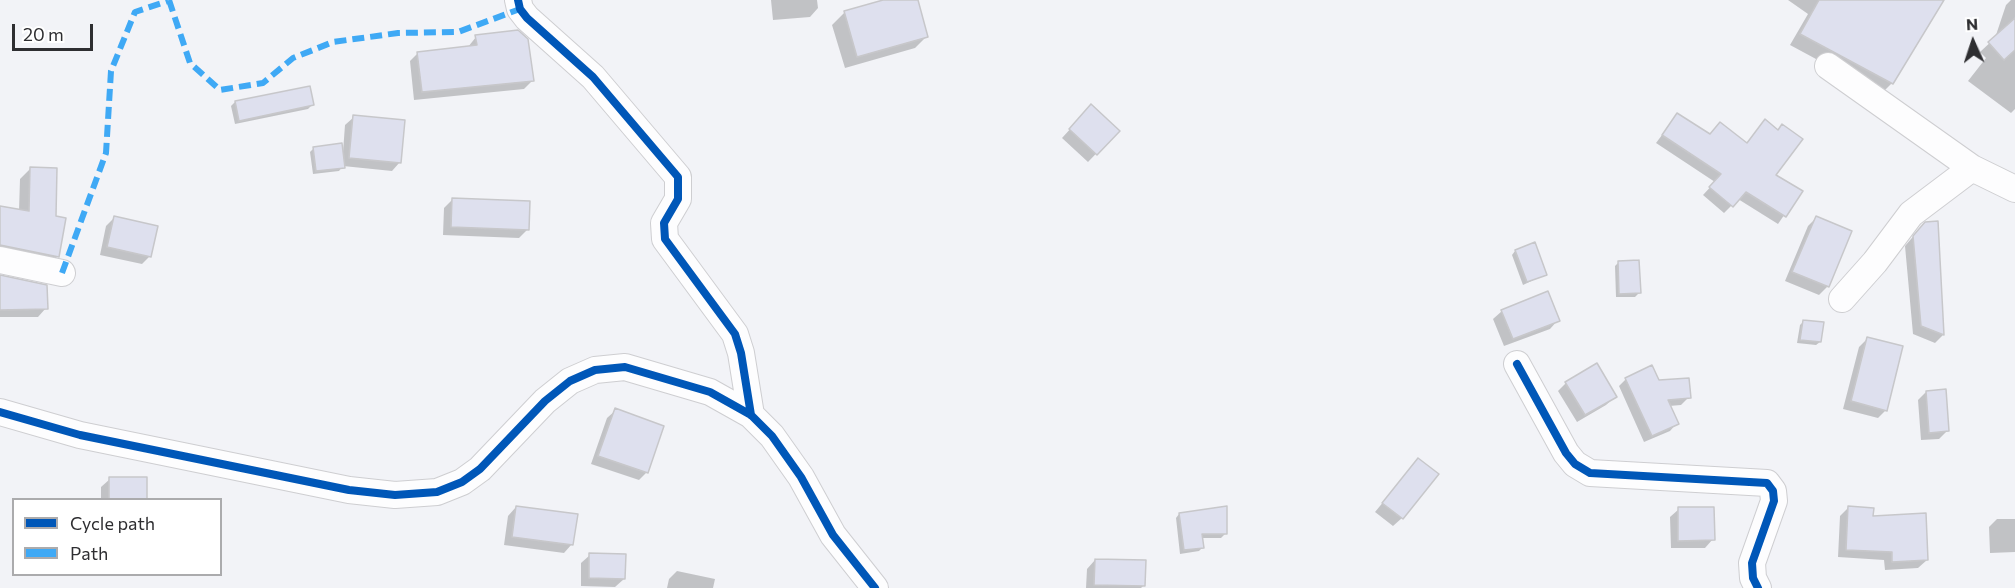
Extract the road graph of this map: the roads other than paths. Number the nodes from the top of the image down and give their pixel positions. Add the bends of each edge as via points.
1 (518, 0) edge
2 (1828, 66) dead end
3 (1972, 168) junction
4 (2015, 189) edge
5 (0, 260) edge
6 (62, 273) dead end
7 (1842, 299) dead end
8 (1517, 364) dead end
9 (0, 412) edge
10 (751, 415) junction
11 (875, 588) edge
12 (1758, 588) edge

1 - 10 street via 527,18 593,77 678,177 678,199 664,223 665,239 735,334
2 - 3 street
3 - 4 street
3 - 7 street via 1911,214
5 - 6 street
8 - 12 street via 1566,453 1575,464 1590,472 1767,483 1774,501 1752,563
9 - 10 street via 80,435 217,465 395,495 437,492 462,482 491,459 545,401 570,381 595,370 625,367 656,374 710,392
10 - 11 street via 772,436 801,477 833,535

